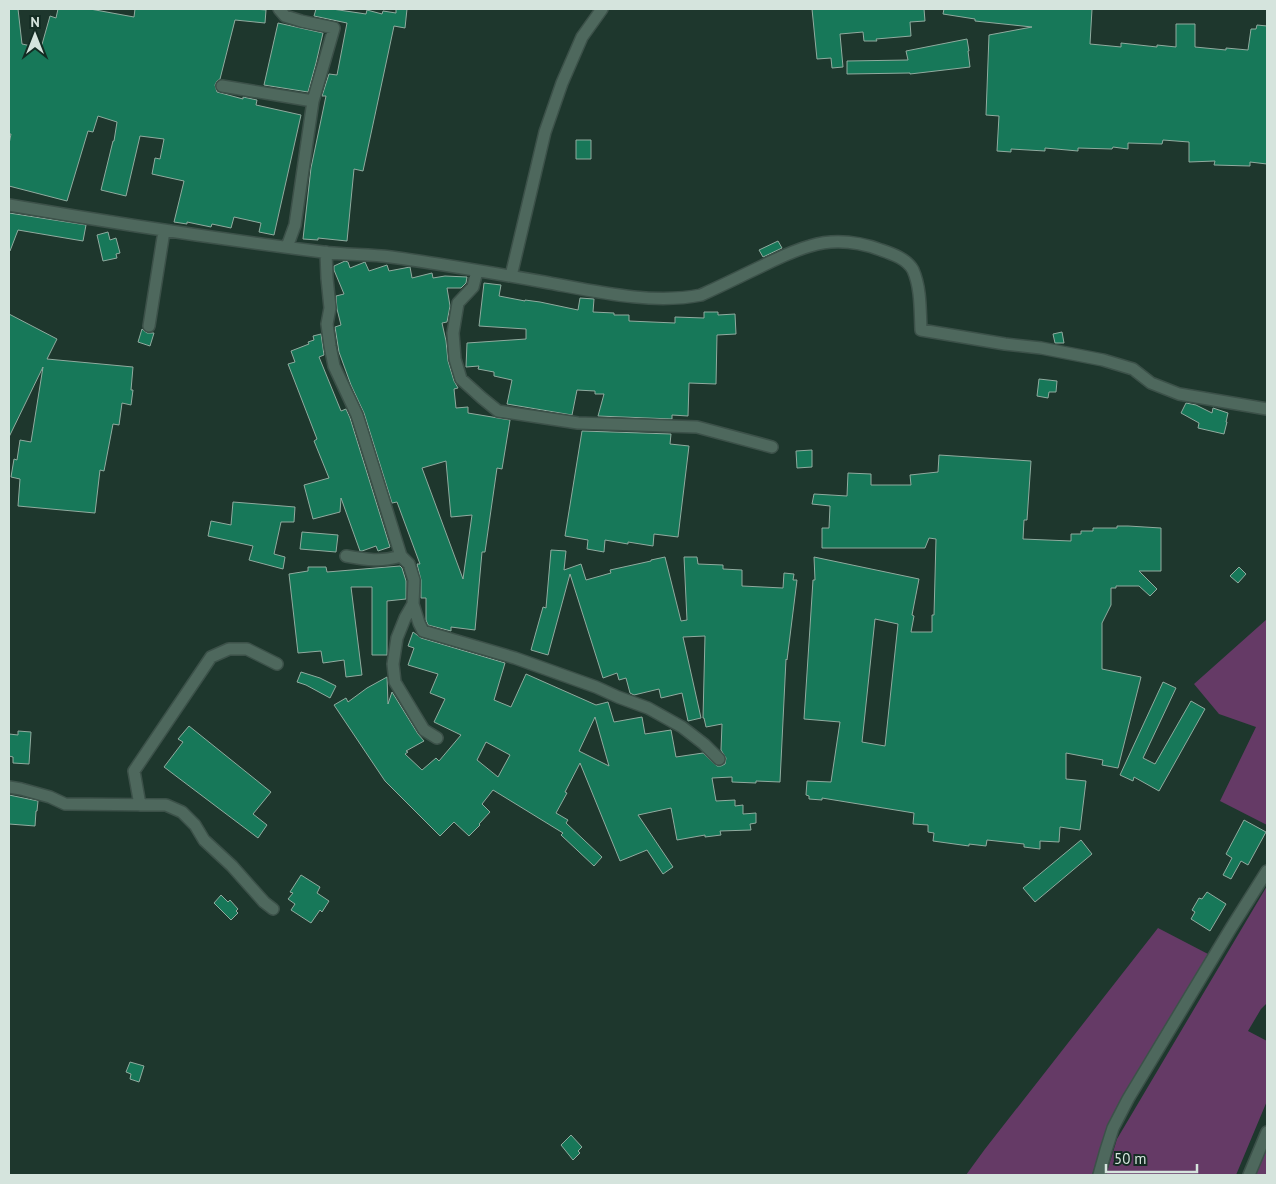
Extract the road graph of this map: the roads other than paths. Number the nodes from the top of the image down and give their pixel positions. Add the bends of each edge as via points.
1 (280, 9) edge
2 (602, 9) edge
3 (222, 86) dead end
4 (313, 102) junction
5 (9, 205) edge
6 (164, 231) junction
7 (287, 247) junction
8 (326, 252) junction
9 (477, 271) junction
10 (511, 276) junction
11 (149, 326) dead end
12 (1267, 409) edge
13 (772, 447) dead end
14 (346, 556) dead end
15 (401, 556) junction
16 (414, 604) junction
17 (277, 664) dead end
18 (437, 738) dead end
19 (719, 758) dead end
20 (9, 787) edge
21 (140, 805) junction
22 (1267, 871) edge
23 (273, 909) dead end
24 (1267, 1132) edge
25 (1099, 1175) edge
26 (1249, 1175) edge

1 - 4 street via 285,16 334,28
2 - 10 street via 582,37 545,132
3 - 4 street
4 - 7 street via 296,225
5 - 6 street
6 - 7 street
6 - 11 street
7 - 8 street
8 - 9 street via 389,256
8 - 15 street via 330,308 327,324 334,366 357,415
9 - 10 street
9 - 13 street via 473,287 458,303 453,334 455,359 461,379 498,410 578,423 697,427
10 - 12 street via 634,297 686,298 702,295 811,246 850,242 895,255 912,268 918,283 921,330 1103,360 1133,369 1151,383 1179,394
14 - 15 street via 388,560
15 - 16 street via 409,564 414,580
16 - 18 street via 397,638 393,664 396,682 424,730
16 - 19 street via 423,631 515,658 648,708 682,727
17 - 21 street via 247,649 229,649 211,656 134,771
20 - 21 street via 21,788 65,804
21 - 23 street via 166,805 182,812 204,840
22 - 25 street via 1128,1099 1113,1128
24 - 26 street

